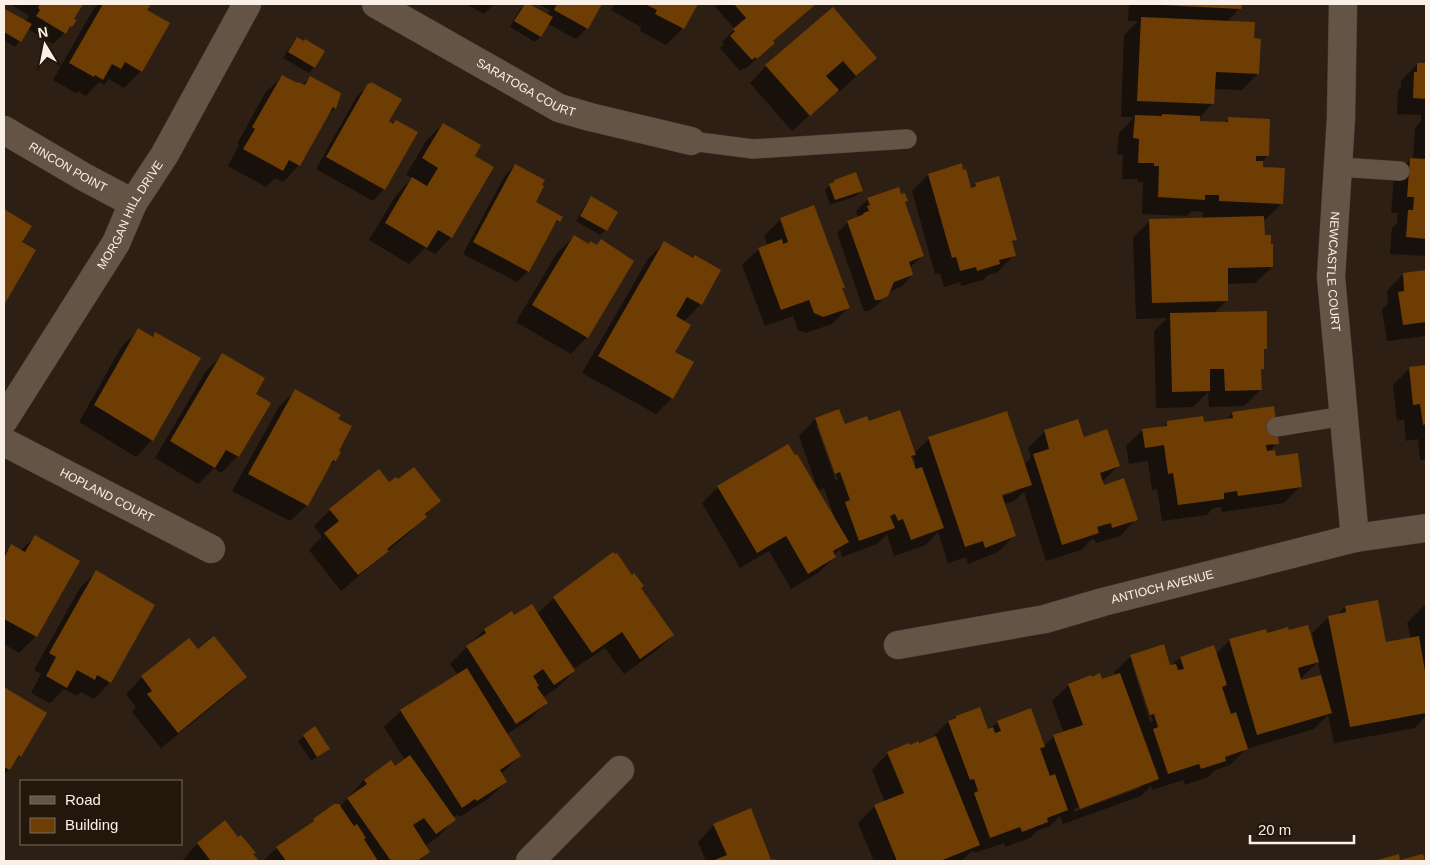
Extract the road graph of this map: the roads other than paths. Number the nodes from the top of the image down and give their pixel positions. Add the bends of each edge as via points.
1 (247, 4) edge
2 (376, 4) edge
3 (1343, 4) edge
4 (4, 130) edge
5 (907, 139) dead end
6 (691, 141) joint
7 (1339, 167) junction
8 (1400, 171) dead end
9 (133, 203) junction
10 (1344, 416) junction
11 (4, 420) edge
12 (1276, 427) dead end
13 (4, 442) edge
14 (1426, 528) edge
15 (1355, 538) junction
16 (211, 549) dead end
17 (898, 644) dead end
18 (620, 770) dead end
19 (530, 861) edge

1 - 9 street, MORGAN HILL DRIVE via 165,154
2 - 6 street, SARATOGA COURT via 559,108
3 - 7 street, NEWCASTLE COURT
4 - 9 street, RINCON POINT
5 - 6 lane via 753,149
7 - 8 lane
7 - 10 street, NEWCASTLE COURT via 1331,277
9 - 11 street, MORGAN HILL DRIVE via 116,243
10 - 12 lane
10 - 15 street, NEWCASTLE COURT
13 - 16 street, HOPLAND COURT
14 - 15 street, ANTIOCH AVENUE
15 - 17 street, ANTIOCH AVENUE via 1045,619
18 - 19 street

